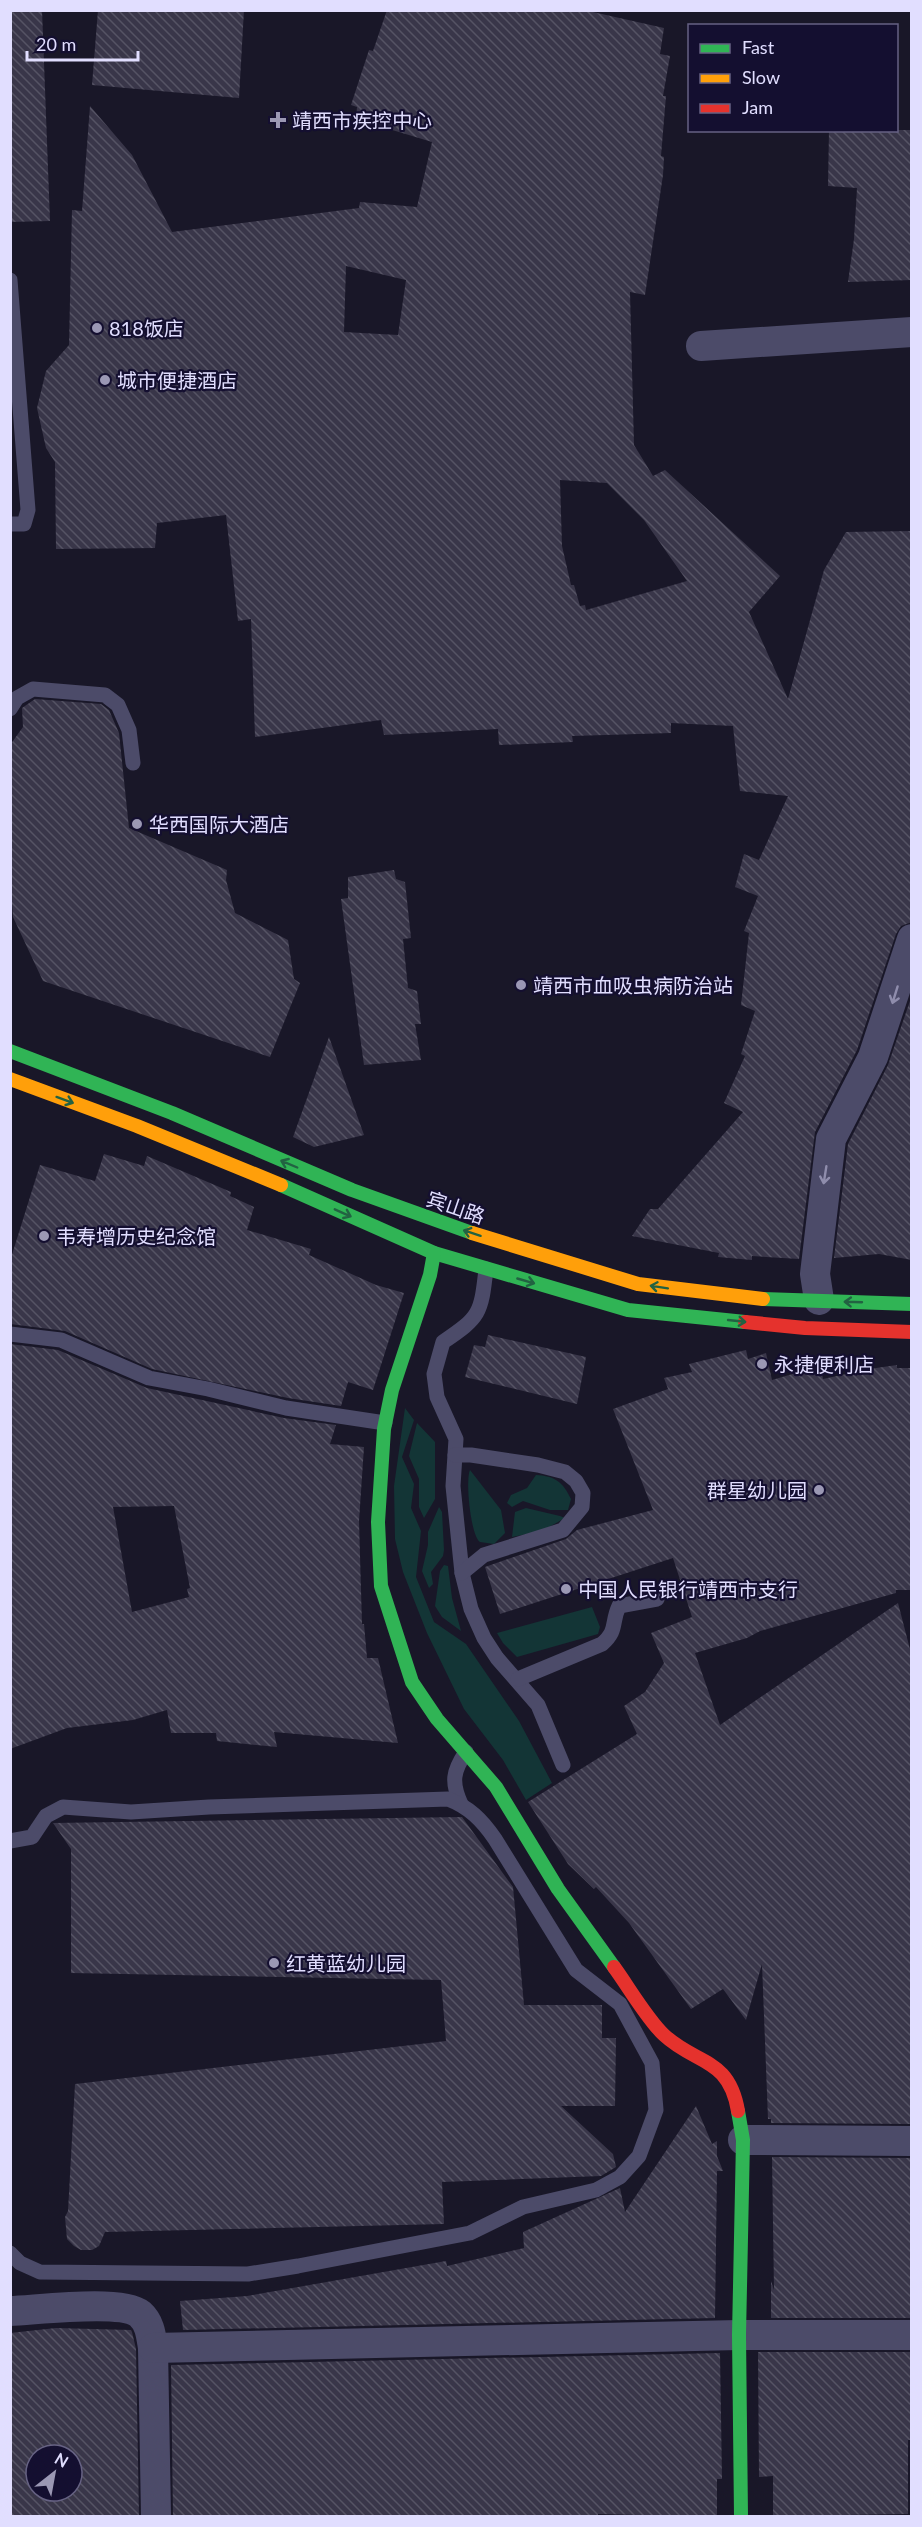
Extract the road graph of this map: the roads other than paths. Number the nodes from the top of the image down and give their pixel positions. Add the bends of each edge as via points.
1 (10, 280) edge
2 (912, 332) edge
3 (700, 346) dead end
4 (10, 524) edge
5 (10, 710) edge
6 (133, 763) dead end
7 (912, 939) edge
8 (10, 1051) edge
9 (10, 1080) edge
10 (434, 1253) junction
11 (486, 1269) junction
12 (819, 1300) junction
13 (912, 1304) edge
14 (912, 1332) edge
15 (10, 1334) edge
16 (385, 1423) junction
17 (455, 1455) junction
18 (462, 1573) junction
19 (657, 1599) dead end
20 (518, 1679) junction
21 (466, 1752) junction
22 (563, 1765) dead end
23 (461, 1804) junction
24 (10, 1841) edge
25 (743, 2140) junction
26 (912, 2141) edge
27 (10, 2253) edge
28 (10, 2311) edge
29 (740, 2335) junction
30 (912, 2335) edge
31 (153, 2348) junction
32 (156, 2517) edge
33 (741, 2517) edge

1 - 4 lane via 28,510 24,524
2 - 3 street
5 - 6 lane via 17,698 33,689 105,694 118,705 129,730
7 -> 12 street via 873,1058 831,1139 815,1274
12 -> 8 main road, 宾山路 via 720,1297 638,1284 502,1243 352,1190 172,1113
9 -> 10 main road via 137,1126
10 - 11 main road
10 - 16 main road
11 -> 14 main road via 628,1310 805,1328
11 - 17 lane via 477,1315 443,1342 434,1374 437,1397 456,1439
13 -> 12 main road, 宾山路
15 - 16 lane via 61,1340 149,1378 286,1408
16 - 21 main road via 378,1522 381,1586 412,1682
17 - 18 lane via 453,1486
17 - 18 lane via 565,1472 583,1493 582,1508 563,1530 483,1555
18 - 20 lane via 471,1609 484,1638
19 - 20 lane via 619,1606 612,1635 602,1644
20 - 22 lane via 538,1705
21 - 23 lane via 453,1779
21 - 25 main road via 496,1787 558,1889 664,2035 721,2070 736,2097
23 - 24 lane via 448,1799 131,1812 63,1807 46,1816 32,1837
23 - 27 lane via 483,1821 576,1970 620,2004 652,2063 656,2110 639,2156 620,2176 596,2190 523,2207 470,2233 248,2274 40,2272 20,2263
25 - 26 street
25 - 29 main road
28 - 31 street via 117,2306 141,2315 148,2325
29 - 30 street
29 - 31 street
29 - 33 main road
31 - 32 street

